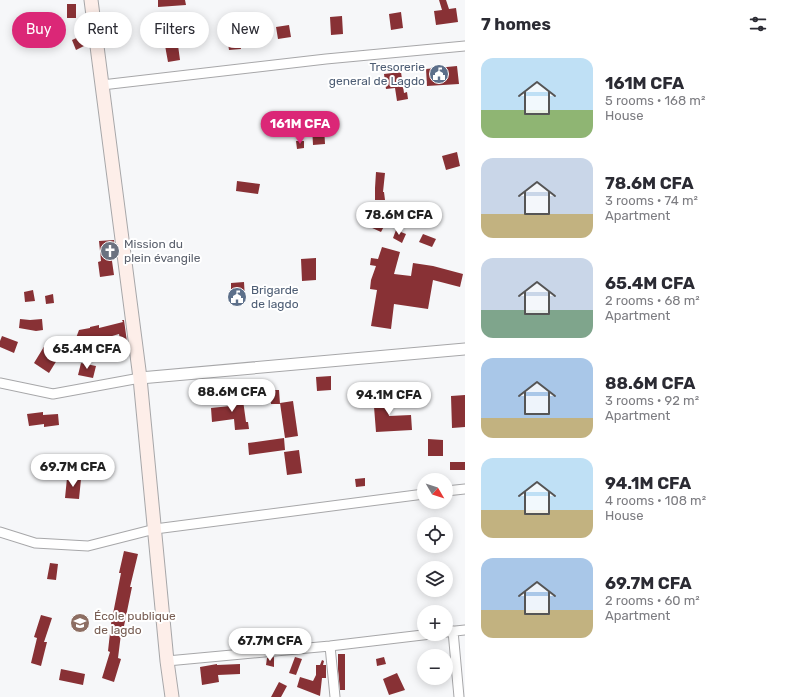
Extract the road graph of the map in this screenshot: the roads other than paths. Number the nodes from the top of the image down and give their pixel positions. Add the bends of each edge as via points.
1 (92, 0) edge
2 (465, 46) edge
3 (102, 85) junction
4 (465, 349) edge
5 (140, 378) junction
6 (0, 383) edge
7 (465, 489) edge
8 (453, 490) edge
9 (417, 495) edge
10 (155, 529) junction
11 (0, 532) edge
12 (465, 630) edge
13 (453, 632) edge
14 (417, 636) edge
15 (450, 641) edge
16 (330, 646) junction
17 (168, 661) junction
18 (172, 697) edge
19 (335, 697) edge
20 (459, 697) edge

1 - 3 main road
2 - 3 street
3 - 5 main road
4 - 5 street
5 - 6 street via 53,394
5 - 10 main road
7 - 8 street
9 - 10 street
10 - 11 street via 88,546 35,543
10 - 17 main road
12 - 13 street
14 - 16 street
15 - 20 street
16 - 17 street
16 - 19 street
17 - 18 main road

